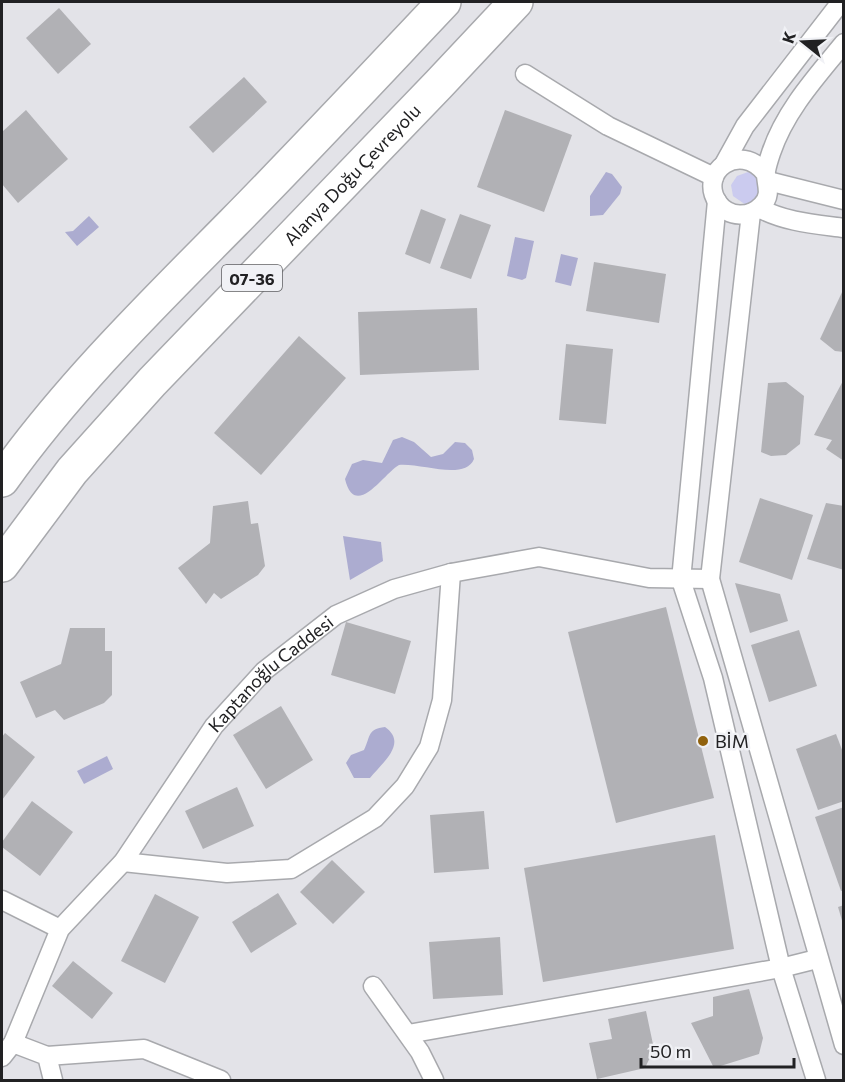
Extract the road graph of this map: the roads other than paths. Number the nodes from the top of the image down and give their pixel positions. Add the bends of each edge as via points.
1 (444, 2) edge
2 (516, 2) edge
3 (841, 2) edge
4 (843, 43) edge
5 (525, 74) dead end
6 (719, 171) junction
7 (767, 177) junction
8 (843, 200) edge
9 (717, 201) junction
10 (755, 211) junction
11 (843, 228) edge
12 (2, 480) edge
13 (2, 565) edge
14 (451, 573) junction
15 (710, 579) junction
16 (681, 580) junction
17 (123, 862) junction
18 (2, 900) edge
19 (60, 928) junction
20 (817, 959) junction
21 (781, 968) junction
22 (373, 986) dead end
23 (408, 1034) junction
24 (843, 1045) edge
25 (7, 1050) edge
26 (47, 1056) junction
27 (53, 1080) edge
28 (221, 1080) edge
29 (434, 1080) edge
30 (816, 1080) edge

1 - 12 highway, 07-36 via 114,344 26,445
2 - 13 highway, Alanya Doğu Çevreyolu / 07-36 via 152,382 72,471
3 - 6 street via 745,126
4 - 7 street via 789,115 772,152
5 - 6 street via 608,126
6 - 7 street via 739,159 747,159
6 - 9 street via 713,193
7 - 8 street
7 - 10 street via 766,198
9 - 10 street via 730,213
9 - 16 street
10 - 11 street
10 - 15 street
14 - 16 street, Kaptanoğlu Caddesi via 539,557 649,578
14 - 17 street, Kaptanoğlu Caddesi via 394,589 336,615 264,671 214,726
14 - 17 street via 442,700 429,747 405,786 375,818 291,869 227,873
15 - 16 street, Kaptanoğlu Caddesi
15 - 20 street
16 - 21 street via 713,678
17 - 19 street, Kaptanoğlu Caddesi
18 - 19 street
19 - 25 street, Kaptanoğlu Caddesi
20 - 21 street
20 - 24 street
21 - 23 street
21 - 30 street
22 - 23 street
23 - 29 street
25 - 26 street
26 - 27 street
26 - 28 street via 144,1049

